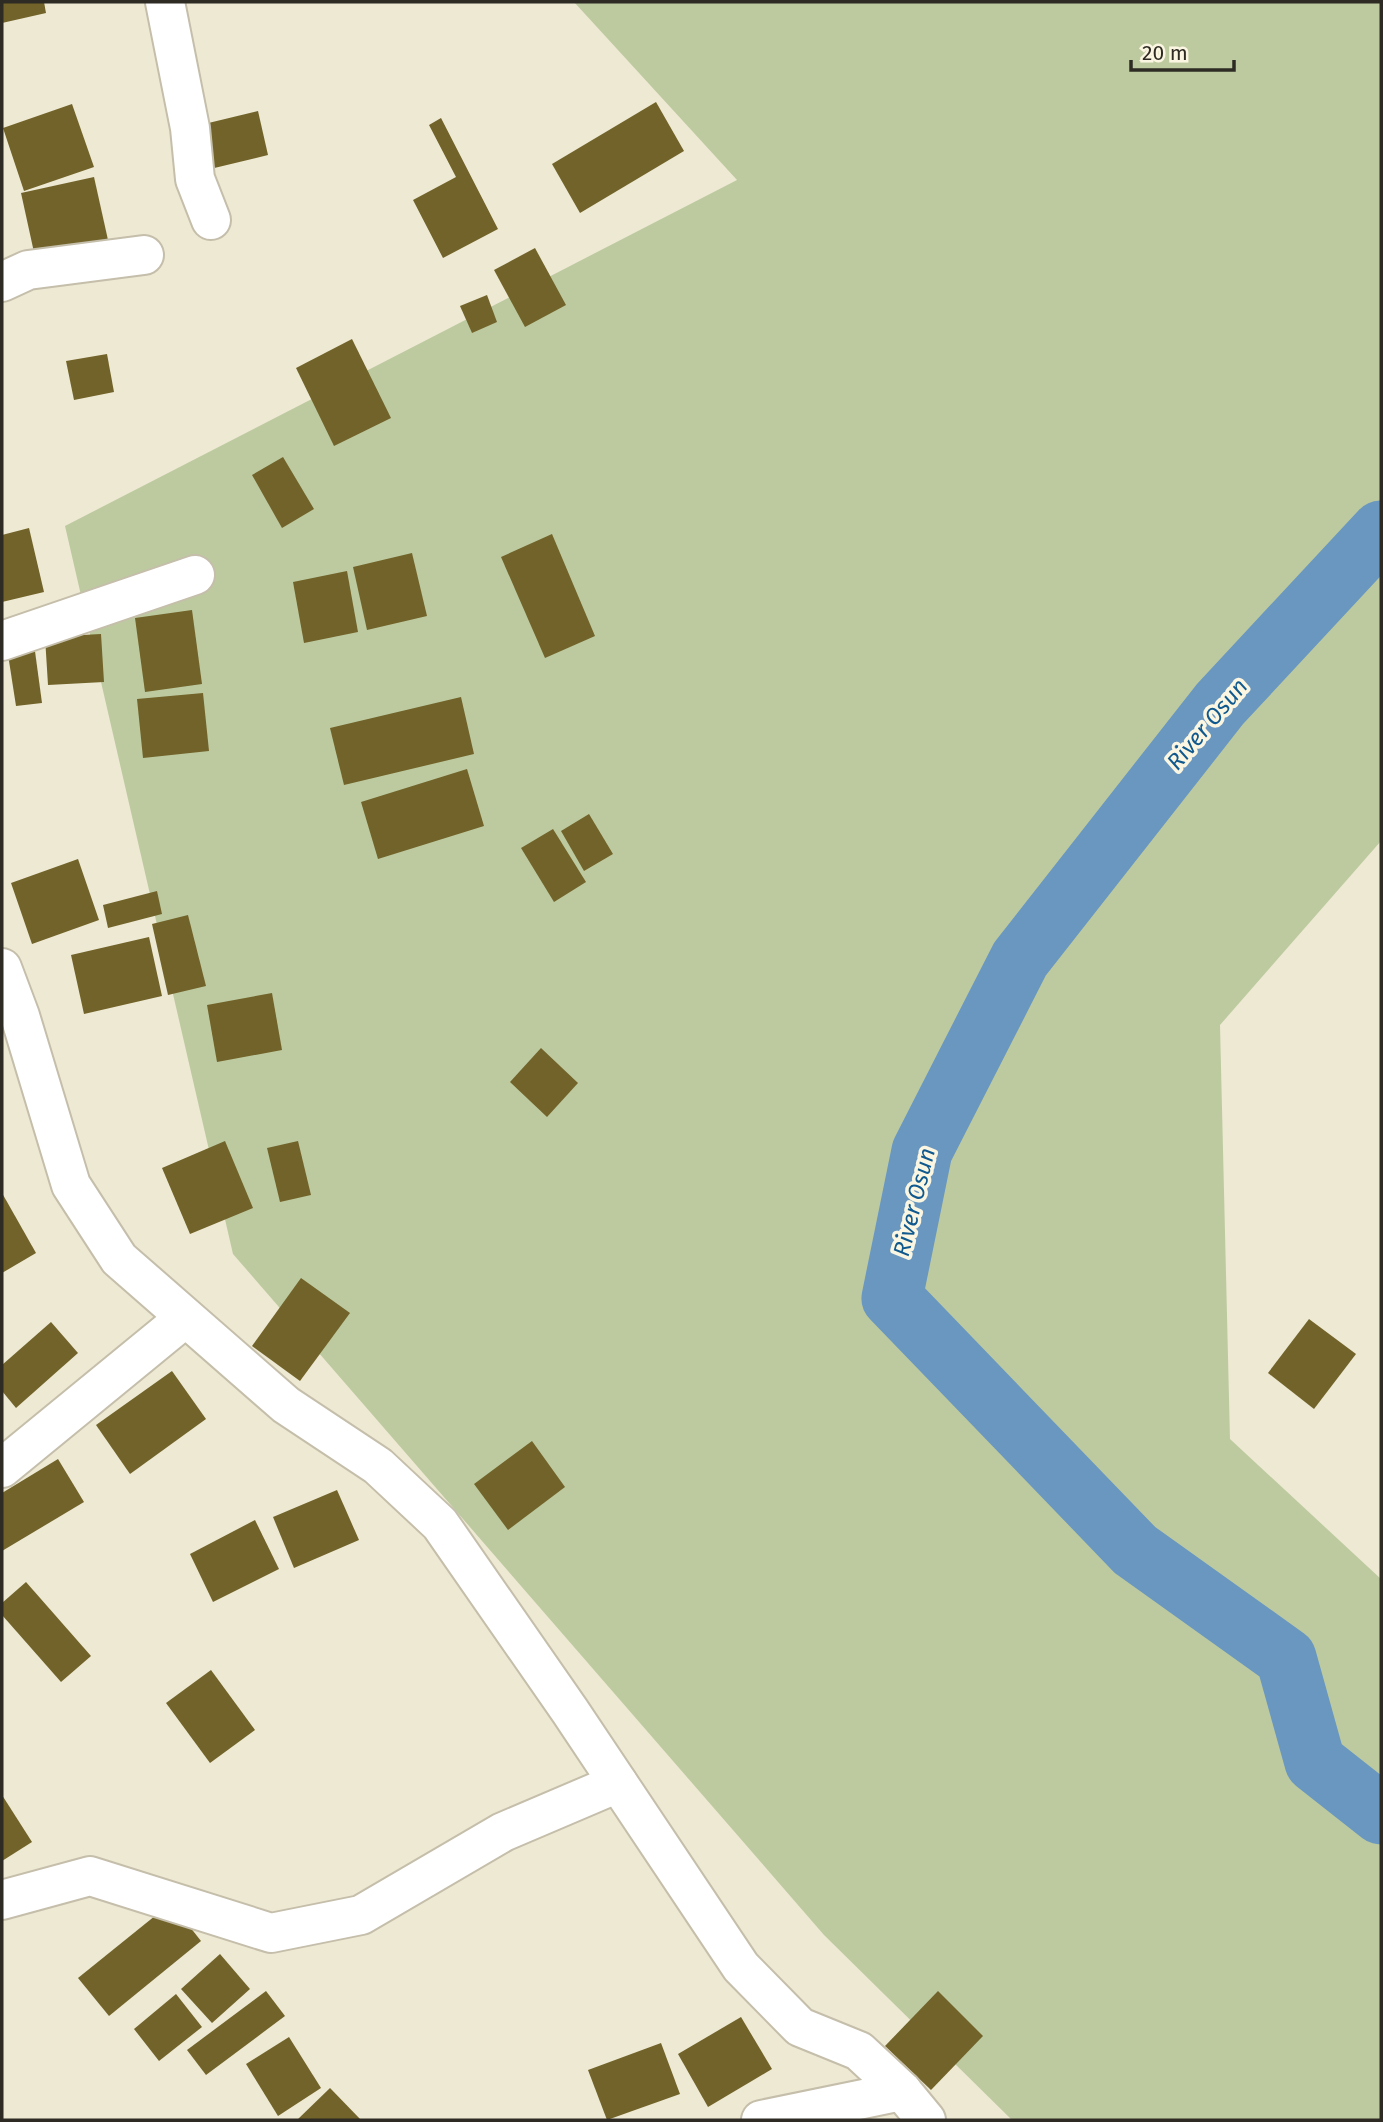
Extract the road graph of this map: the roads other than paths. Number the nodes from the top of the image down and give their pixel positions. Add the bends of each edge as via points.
1 (165, 2) edge
2 (211, 220) dead end
3 (144, 255) dead end
4 (2, 282) edge
5 (195, 575) dead end
6 (2, 640) edge
7 (2, 968) edge
8 (185, 1318) junction
9 (2, 1468) edge
10 (618, 1783) junction
11 (2, 1899) edge
12 (902, 2091) junction
13 (761, 2120) edge
14 (926, 2120) edge

1 - 2 street via 190,128 195,179
3 - 4 street via 28,270
5 - 6 street
7 - 8 street via 71,1185 119,1259
8 - 9 street
8 - 10 street via 286,1405 378,1466 440,1524
10 - 11 street via 503,1832 361,1914 271,1933 90,1876
10 - 12 street via 741,1967 800,2027 859,2051
12 - 13 street
12 - 14 street

